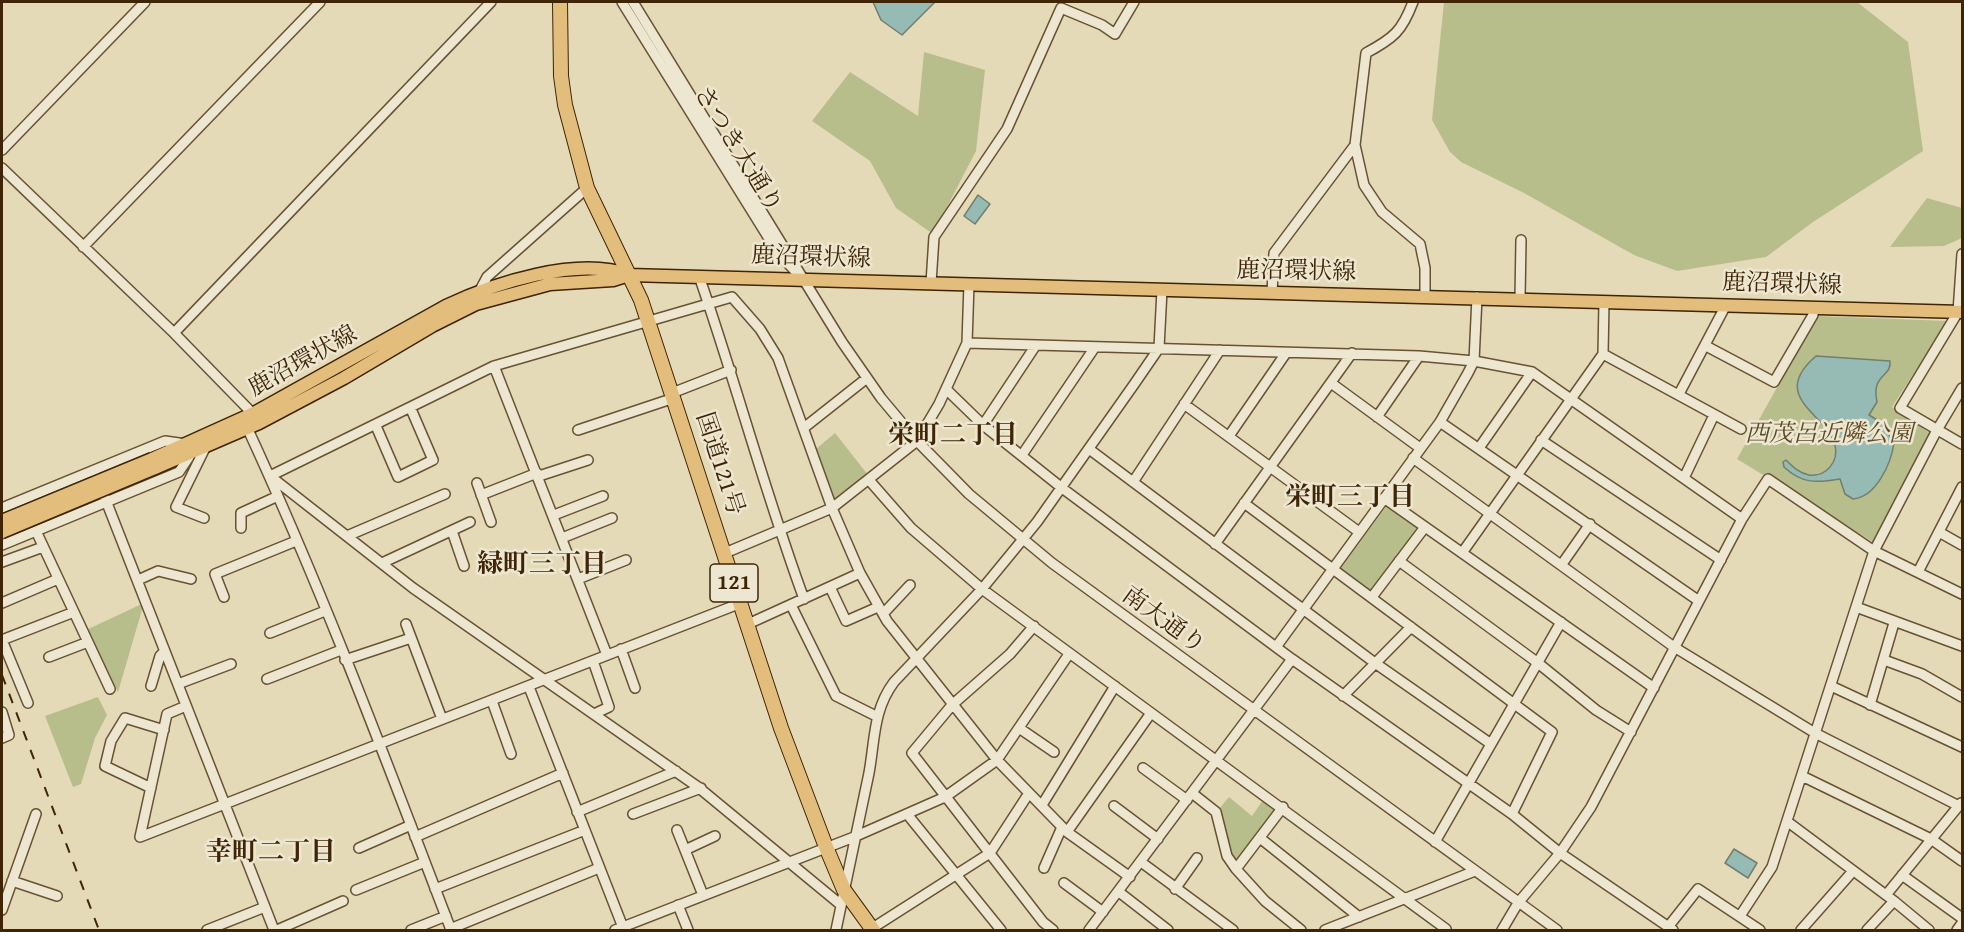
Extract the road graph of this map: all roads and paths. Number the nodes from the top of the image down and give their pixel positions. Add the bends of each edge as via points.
1 (145, 2) edge
2 (320, 2) edge
3 (492, 2) edge
4 (560, 2) edge
5 (622, 2) edge
6 (633, 2) edge
7 (1134, 2) edge
8 (1413, 2) edge
9 (1355, 145) junction
10 (2, 150) edge
11 (2, 168) edge
12 (587, 188) junction
13 (1521, 240) dead end
14 (83, 247) junction
15 (1962, 254) edge
16 (629, 275) junction
17 (699, 276) junction
18 (805, 281) junction
19 (931, 283) junction
20 (969, 284) junction
21 (1162, 290) junction
22 (479, 292) junction
23 (1272, 293) junction
24 (1425, 295) junction
25 (1477, 297) junction
26 (1520, 298) junction
27 (1604, 302) junction
28 (709, 305) junction
29 (1726, 305) junction
30 (1813, 307) junction
31 (1960, 312) edge
32 (648, 319) junction
33 (174, 333) junction
34 (967, 343) junction
35 (1036, 345) junction
36 (1706, 346) junction
37 (1095, 347) junction
38 (1159, 348) junction
39 (1220, 350) junction
40 (1286, 352) junction
41 (1352, 354) junction
42 (1603, 354) junction
43 (1419, 356) junction
44 (1474, 361) junction
45 (494, 366) junction
46 (731, 370) junction
47 (1532, 372) junction
48 (867, 378) junction
49 (1331, 383) junction
50 (1962, 389) edge
51 (947, 390) junction
52 (1679, 394) junction
53 (673, 396) junction
54 (1572, 398) junction
55 (1184, 404) junction
56 (411, 409) junction
57 (1714, 415) junction
58 (1377, 417) junction
59 (251, 421) junction
60 (1440, 422) junction
61 (983, 425) junction
62 (376, 426) junction
63 (805, 427) junction
64 (1741, 429) dead end
65 (578, 430) dead end
66 (1937, 430) junction
67 (1229, 436) junction
68 (1541, 440) junction
69 (917, 441) junction
70 (1962, 444) edge
71 (205, 448) junction
72 (1420, 448) junction
73 (1479, 448) junction
74 (189, 449) junction
75 (1089, 449) junction
76 (1022, 455) junction
77 (1413, 458) junction
78 (588, 460) dead end
79 (153, 463) junction
80 (1270, 467) junction
81 (94, 470) junction
82 (1517, 474) junction
83 (538, 475) junction
84 (270, 476) junction
85 (1684, 478) junction
86 (869, 480) junction
87 (1133, 482) junction
88 (477, 483) dead end
89 (1062, 488) junction
90 (1962, 490) edge
91 (445, 494) dead end
92 (481, 495) junction
93 (278, 496) junction
94 (603, 496) dead end
95 (1384, 498) junction
96 (108, 502) junction
97 (1244, 503) junction
98 (2, 508) edge
99 (832, 508) junction
100 (1490, 513) junction
101 (554, 515) junction
102 (204, 518) dead end
103 (612, 518) dead end
104 (1742, 519) junction
105 (2, 521) edge
106 (471, 522) dead end
107 (491, 522) dead end
108 (1590, 524) junction
109 (1425, 527) junction
110 (242, 528) dead end
111 (779, 530) junction
112 (36, 531) junction
113 (452, 531) junction
114 (2, 532) edge
115 (1359, 532) junction
116 (1939, 532) junction
117 (347, 536) junction
118 (562, 538) junction
119 (1022, 540) junction
120 (296, 541) junction
121 (1215, 544) junction
122 (2, 545) edge
123 (1962, 545) edge
124 (43, 547) junction
125 (1874, 552) junction
126 (725, 553) junction
127 (1462, 553) junction
128 (626, 560) dead end
129 (1721, 560) junction
130 (1399, 561) junction
131 (2, 562) edge
132 (381, 563) junction
133 (1562, 564) junction
134 (464, 566) dead end
135 (1333, 568) junction
136 (1918, 572) junction
137 (860, 573) junction
138 (58, 579) junction
139 (191, 579) dead end
140 (578, 579) junction
141 (138, 580) junction
142 (910, 585) dead end
143 (830, 587) junction
144 (982, 589) junction
145 (1962, 594) edge
146 (224, 597) dead end
147 (1372, 597) junction
148 (804, 599) junction
149 (1699, 601) junction
150 (2, 603) edge
151 (741, 603) junction
152 (791, 605) junction
153 (1856, 607) junction
154 (1303, 609) junction
155 (325, 611) junction
156 (880, 611) junction
157 (74, 612) junction
158 (1561, 622) junction
159 (1894, 623) junction
160 (406, 624) dead end
161 (748, 624) junction
162 (1034, 626) junction
163 (1411, 627) junction
164 (270, 633) dead end
165 (411, 638) junction
166 (88, 642) junction
167 (1962, 646) edge
168 (1276, 647) junction
169 (1674, 647) junction
170 (621, 649) junction
171 (341, 650) junction
172 (165, 651) junction
173 (1069, 654) junction
174 (607, 655) junction
175 (49, 657) dead end
176 (915, 658) junction
177 (1292, 659) junction
178 (345, 660) junction
179 (1884, 660) junction
180 (593, 661) junction
181 (1375, 663) junction
182 (1538, 663) junction
183 (231, 664) dead end
184 (267, 678) dead end
185 (546, 680) junction
186 (178, 684) junction
187 (151, 686) dead end
188 (1115, 686) junction
189 (1831, 686) junction
190 (529, 687) junction
191 (635, 688) dead end
192 (1654, 688) junction
193 (110, 689) dead end
194 (1343, 696) junction
195 (1962, 697) edge
196 (492, 701) junction
197 (28, 703) dead end
198 (1514, 703) junction
199 (952, 705) junction
200 (1870, 705) junction
201 (186, 706) junction
202 (1252, 711) junction
203 (2, 712) edge
204 (1151, 713) junction
205 (594, 714) junction
206 (876, 716) junction
207 (442, 719) junction
208 (1019, 728) junction
209 (164, 730) junction
210 (1631, 732) junction
211 (1815, 733) junction
212 (2, 738) edge
213 (379, 744) junction
214 (1491, 744) junction
215 (1961, 744) edge
216 (1054, 752) dead end
217 (511, 754) dead end
218 (997, 760) junction
219 (1217, 760) junction
220 (1143, 768) dead end
221 (676, 771) junction
222 (562, 773) junction
223 (1802, 776) junction
224 (1468, 783) junction
225 (151, 788) junction
226 (701, 788) junction
227 (1029, 793) junction
228 (945, 797) junction
229 (1190, 797) junction
230 (224, 804) junction
231 (1960, 804) edge
232 (1042, 805) junction
233 (1114, 806) dead end
234 (1283, 807) junction
235 (578, 812) junction
236 (36, 814) dead end
237 (633, 814) dead end
238 (907, 814) junction
239 (1512, 814) junction
240 (1788, 822) junction
241 (411, 825) junction
242 (585, 830) junction
243 (677, 830) dead end
244 (1064, 830) junction
245 (715, 836) dead end
246 (415, 837) junction
247 (854, 837) junction
248 (1260, 838) junction
249 (1158, 839) junction
250 (1931, 839) junction
251 (1435, 842) junction
252 (826, 847) junction
253 (359, 848) dead end
254 (685, 850) junction
255 (990, 853) junction
256 (1560, 853) junction
257 (1197, 858) dead end
258 (789, 860) junction
259 (1962, 861) edge
260 (425, 862) junction
261 (1141, 862) junction
262 (599, 868) junction
263 (1044, 868) dead end
264 (1236, 869) junction
265 (1475, 871) junction
266 (1854, 871) junction
267 (1902, 875) junction
268 (956, 876) junction
269 (1130, 878) junction
270 (12, 880) junction
271 (1064, 883) dead end
272 (1175, 888) junction
273 (435, 889) junction
274 (356, 890) dead end
275 (844, 890) junction
276 (1119, 892) junction
277 (703, 895) junction
278 (1886, 895) junction
279 (57, 897) dead end
280 (1407, 899) junction
281 (1894, 901) junction
282 (343, 902) dead end
283 (1518, 903) junction
284 (678, 905) junction
285 (842, 905) junction
286 (265, 907) junction
287 (2, 910) edge
288 (1103, 912) junction
289 (446, 916) junction
290 (1740, 916) junction
291 (1359, 917) junction
292 (1962, 918) edge
293 (1962, 923) edge
294 (1671, 929) edge
295 (207, 930) edge
296 (276, 930) edge
297 (411, 930) edge
298 (451, 930) edge
299 (620, 930) edge
300 (688, 930) edge
301 (836, 930) edge
302 (872, 930) edge
303 (1001, 930) edge
304 (1053, 930) edge
305 (1089, 930) edge
306 (1168, 930) edge
307 (1233, 930) edge
308 (1300, 930) edge
309 (1325, 930) edge
310 (1444, 930) edge
311 (1502, 930) edge
312 (1557, 930) edge
313 (1760, 930) edge
314 (1801, 930) edge
315 (1867, 930) edge
316 (1929, 930) edge
317 (1957, 930) edge

1 - 10 street
2 - 14 street
3 - 33 street
4 - 12 highway, 国道121号 / 121 via 565,105
5 - 18 street, さつき大通り via 778,253
6 - 18 street, さつき大通り
7 - 19 street via 1115,34 1061,8 1007,129 934,237
8 - 9 street via 1406,21 1393,38 1366,52
9 - 23 street via 1274,253
9 - 24 street via 1364,185 1372,200 1420,244
11 - 14 street
12 - 16 highway, 国道121号 / 121
12 - 22 street via 487,277
13 - 26 street
14 - 33 street
15 - 31 street
16 - 17 main road, 鹿沼環状線
16 - 22 main road, 鹿沼環状線 via 612,268 548,274
16 - 32 highway, 国道121号 / 121
16 - 59 main road, 鹿沼環状線 via 614,280 550,284 476,304 344,378
17 - 18 main road, 鹿沼環状線
17 - 28 street
18 - 19 main road, 鹿沼環状線
18 - 48 street, 南大通り
19 - 20 main road, 鹿沼環状線
20 - 21 main road, 鹿沼環状線
20 - 34 street
21 - 23 main road, 鹿沼環状線
21 - 38 street
22 - 59 main road, 鹿沼環状線 via 446,306
23 - 24 main road, 鹿沼環状線
24 - 25 main road, 鹿沼環状線
25 - 26 main road, 鹿沼環状線
25 - 44 street
26 - 27 main road, 鹿沼環状線
27 - 29 main road, 鹿沼環状線
27 - 42 street
28 - 32 street
28 - 46 street
28 - 63 street via 732,297 760,329 778,358
29 - 30 main road, 鹿沼環状線
29 - 36 street
30 - 31 main road, 鹿沼環状線
30 - 36 street via 1813,315 1774,381
31 - 66 street via 1900,408
32 - 45 street
32 - 53 highway, 国道121号 / 121
33 - 59 street
34 - 35 street
34 - 51 street
35 - 37 street
35 - 61 street
36 - 52 street
37 - 38 street
37 - 76 street
38 - 39 street
38 - 75 street
39 - 40 street
39 - 55 street
40 - 41 street
40 - 67 street
41 - 43 street
41 - 49 street
42 - 52 street
42 - 54 street
43 - 44 street
43 - 58 street
44 - 47 street
44 - 60 street
45 - 56 street
45 - 83 street
46 - 53 street
46 - 111 street
47 - 54 street
47 - 73 street
48 - 63 street
48 - 69 street, 南大通り
49 - 58 street
49 - 80 street
50 - 66 street
51 - 61 street
51 - 69 street
52 - 57 street
53 - 65 street
53 - 126 highway, 国道121号 / 121
54 - 68 street
54 - 85 street
55 - 67 street
55 - 87 street
56 - 62 street
56 - 62 street via 433,460 398,477
57 - 64 street
57 - 85 street
58 - 72 street
59 - 71 main road, 鹿沼環状線
59 - 74 main road, 鹿沼環状線
59 - 84 street
60 - 72 street
60 - 73 street
61 - 76 street
62 - 84 street
63 - 99 street
66 - 70 street
66 - 125 street
67 - 80 street
68 - 82 street
68 - 129 street
69 - 86 street
69 - 119 street, 南大通り
71 - 74 main road, 鹿沼環状線
71 - 102 street via 176,507
72 - 77 street
73 - 82 street
74 - 79 main road, 鹿沼環状線
74 - 81 street via 165,441
74 - 96 street via 179,472
75 - 87 street
75 - 89 street
76 - 89 street
77 - 95 street
77 - 100 street
78 - 83 street
79 - 105 main road, 鹿沼環状線, bridge
79 - 114 main road, 鹿沼環状線, bridge
80 - 97 street
80 - 115 street
81 - 96 street
81 - 98 street
82 - 100 street
82 - 108 street
83 - 92 street
83 - 101 street
84 - 93 street
84 - 117 street
85 - 104 street
86 - 99 street
86 - 144 street via 911,528
87 - 121 street
88 - 92 street
89 - 119 street
89 - 168 street
90 - 116 street
91 - 117 street
92 - 107 street
93 - 110 street via 241,513
93 - 120 street
94 - 101 street
95 - 109 street
95 - 115 street
96 - 112 street
96 - 141 street
97 - 121 street
97 - 135 street
99 - 111 street
99 - 137 street
100 - 127 street
100 - 133 street
101 - 118 street
103 - 118 street
104 - 125 street via 1768,479
104 - 129 street
106 - 113 street
108 - 133 street
108 - 149 street
109 - 127 street
109 - 130 street
111 - 126 street
111 - 148 street
112 - 122 street
112 - 124 street
113 - 132 street
113 - 134 street
115 - 135 street
116 - 123 street
116 - 136 street
117 - 132 street
118 - 140 street
119 - 144 street
119 - 202 street, 南大通り
120 - 146 street via 215,574
120 - 155 street
121 - 154 street
124 - 131 street
124 - 138 street
125 - 136 street
125 - 153 street
126 - 151 highway, 国道121号 / 121
127 - 158 street
128 - 140 street
129 - 149 street
130 - 147 street
130 - 182 street
132 - 185 street
133 - 169 street
135 - 147 street
135 - 154 street
136 - 145 street
137 - 143 street
137 - 156 street
138 - 150 street
138 - 157 street
139 - 141 street via 158,571
140 - 174 street
141 - 172 street
142 - 156 street
143 - 148 street
143 - 156 street via 846,621
144 - 162 street
144 - 176 street
147 - 163 street
148 - 152 street
149 - 169 street
151 - 161 highway, 国道121号 / 121
151 - 170 street
152 - 161 street
152 - 206 street via 836,696
153 - 159 street
153 - 189 street
154 - 168 street
154 - 181 street
155 - 164 street
155 - 171 street
156 - 176 street
157 - 166 street
157 - 197 street via 2,640
158 - 182 street
158 - 192 street
159 - 167 street
159 - 179 street
160 - 165 street
161 - 252 highway, 国道121号 / 121 via 781,728
162 - 173 street
162 - 199 street via 1010,654
163 - 181 street
163 - 198 street
165 - 178 street
165 - 207 street
166 - 175 street
166 - 193 street
168 - 177 street
169 - 192 street
169 - 211 street
170 - 174 street
170 - 191 street
171 - 178 street
171 - 184 street
172 - 186 street
172 - 187 street
173 - 188 street
173 - 208 street
174 - 180 street
176 - 199 street
176 - 206 street via 889,688
177 - 194 street
177 - 202 street
178 - 213 street
179 - 195 street via 1922,674
179 - 200 street
180 - 185 street
180 - 205 street via 609,707
181 - 194 street
181 - 214 street
182 - 198 street
182 - 210 street via 1596,710
183 - 186 street
185 - 190 street
185 - 205 street
186 - 201 street
188 - 204 street
188 - 232 street
189 - 200 street
189 - 211 street
190 - 196 street
190 - 222 street
192 - 210 street
194 - 224 street
196 - 207 street
196 - 217 street
198 - 214 street
198 - 239 street via 1551,732
199 - 218 street
199 - 228 street via 912,753
200 - 215 street
201 - 209 street via 167,714
201 - 230 street
202 - 219 street
202 - 251 street, 南大通り
203 - 212 street via 9,735
204 - 219 street
204 - 244 street
205 - 221 street
206 - 247 street
207 - 213 street
208 - 216 street
208 - 218 street
209 - 225 street
209 - 225 street via 125,718 111,741 105,766
210 - 256 street via 1591,807
211 - 223 street
211 - 231 street
213 - 230 street
213 - 241 street
214 - 224 street
218 - 227 street
218 - 228 street
219 - 229 street
219 - 234 street
220 - 229 street
221 - 226 street
221 - 235 street
222 - 235 street
222 - 246 street
223 - 240 street
223 - 250 street
224 - 239 street
224 - 251 street
225 - 230 street via 140,837
226 - 237 street
226 - 258 street
227 - 232 street
227 - 255 street
228 - 238 street
228 - 255 street
229 - 249 street
229 - 264 street via 1216,812 1227,856
230 - 286 street
231 - 250 street
232 - 244 street
233 - 249 street
234 - 248 street
234 - 280 street
235 - 242 street
236 - 270 street
238 - 247 street
238 - 268 street
239 - 256 street
240 - 266 street
240 - 290 street via 1772,867
241 - 246 street
241 - 253 street
242 - 262 street
242 - 273 street
243 - 254 street
244 - 263 street
244 - 269 street
245 - 254 street
246 - 260 street
247 - 252 street
247 - 275 street
248 - 264 street
248 - 291 street
249 - 261 street
250 - 259 street
250 - 267 street
251 - 265 street, 南大通り
252 - 258 street
252 - 275 highway, 国道121号 / 121
254 - 277 street
255 - 268 street
255 - 304 street
256 - 283 street
256 - 294 street
257 - 272 street
258 - 277 street
258 - 285 street
260 - 273 street
260 - 274 street
261 - 269 street
261 - 272 street
262 - 298 street
262 - 299 street
264 - 308 street via 1265,901
265 - 280 street
265 - 283 street, 南大通り
266 - 278 street
266 - 314 street
267 - 278 street
267 - 292 street
268 - 302 street
268 - 303 street
269 - 276 street
270 - 279 street
270 - 287 street
271 - 288 street
272 - 307 street
273 - 289 street
275 - 285 street
275 - 302 highway, 国道121号 / 121
276 - 288 street
276 - 306 street
277 - 284 street
278 - 281 street
280 - 291 street
280 - 310 street
281 - 315 street
281 - 316 street
282 - 296 street
283 - 311 street
283 - 312 street, 南大通り
284 - 299 street
284 - 300 street
285 - 301 street
286 - 295 street
286 - 296 street
288 - 305 street
289 - 297 street
289 - 298 street
290 - 294 street via 1698,890
290 - 313 street
291 - 309 street
293 - 317 street

